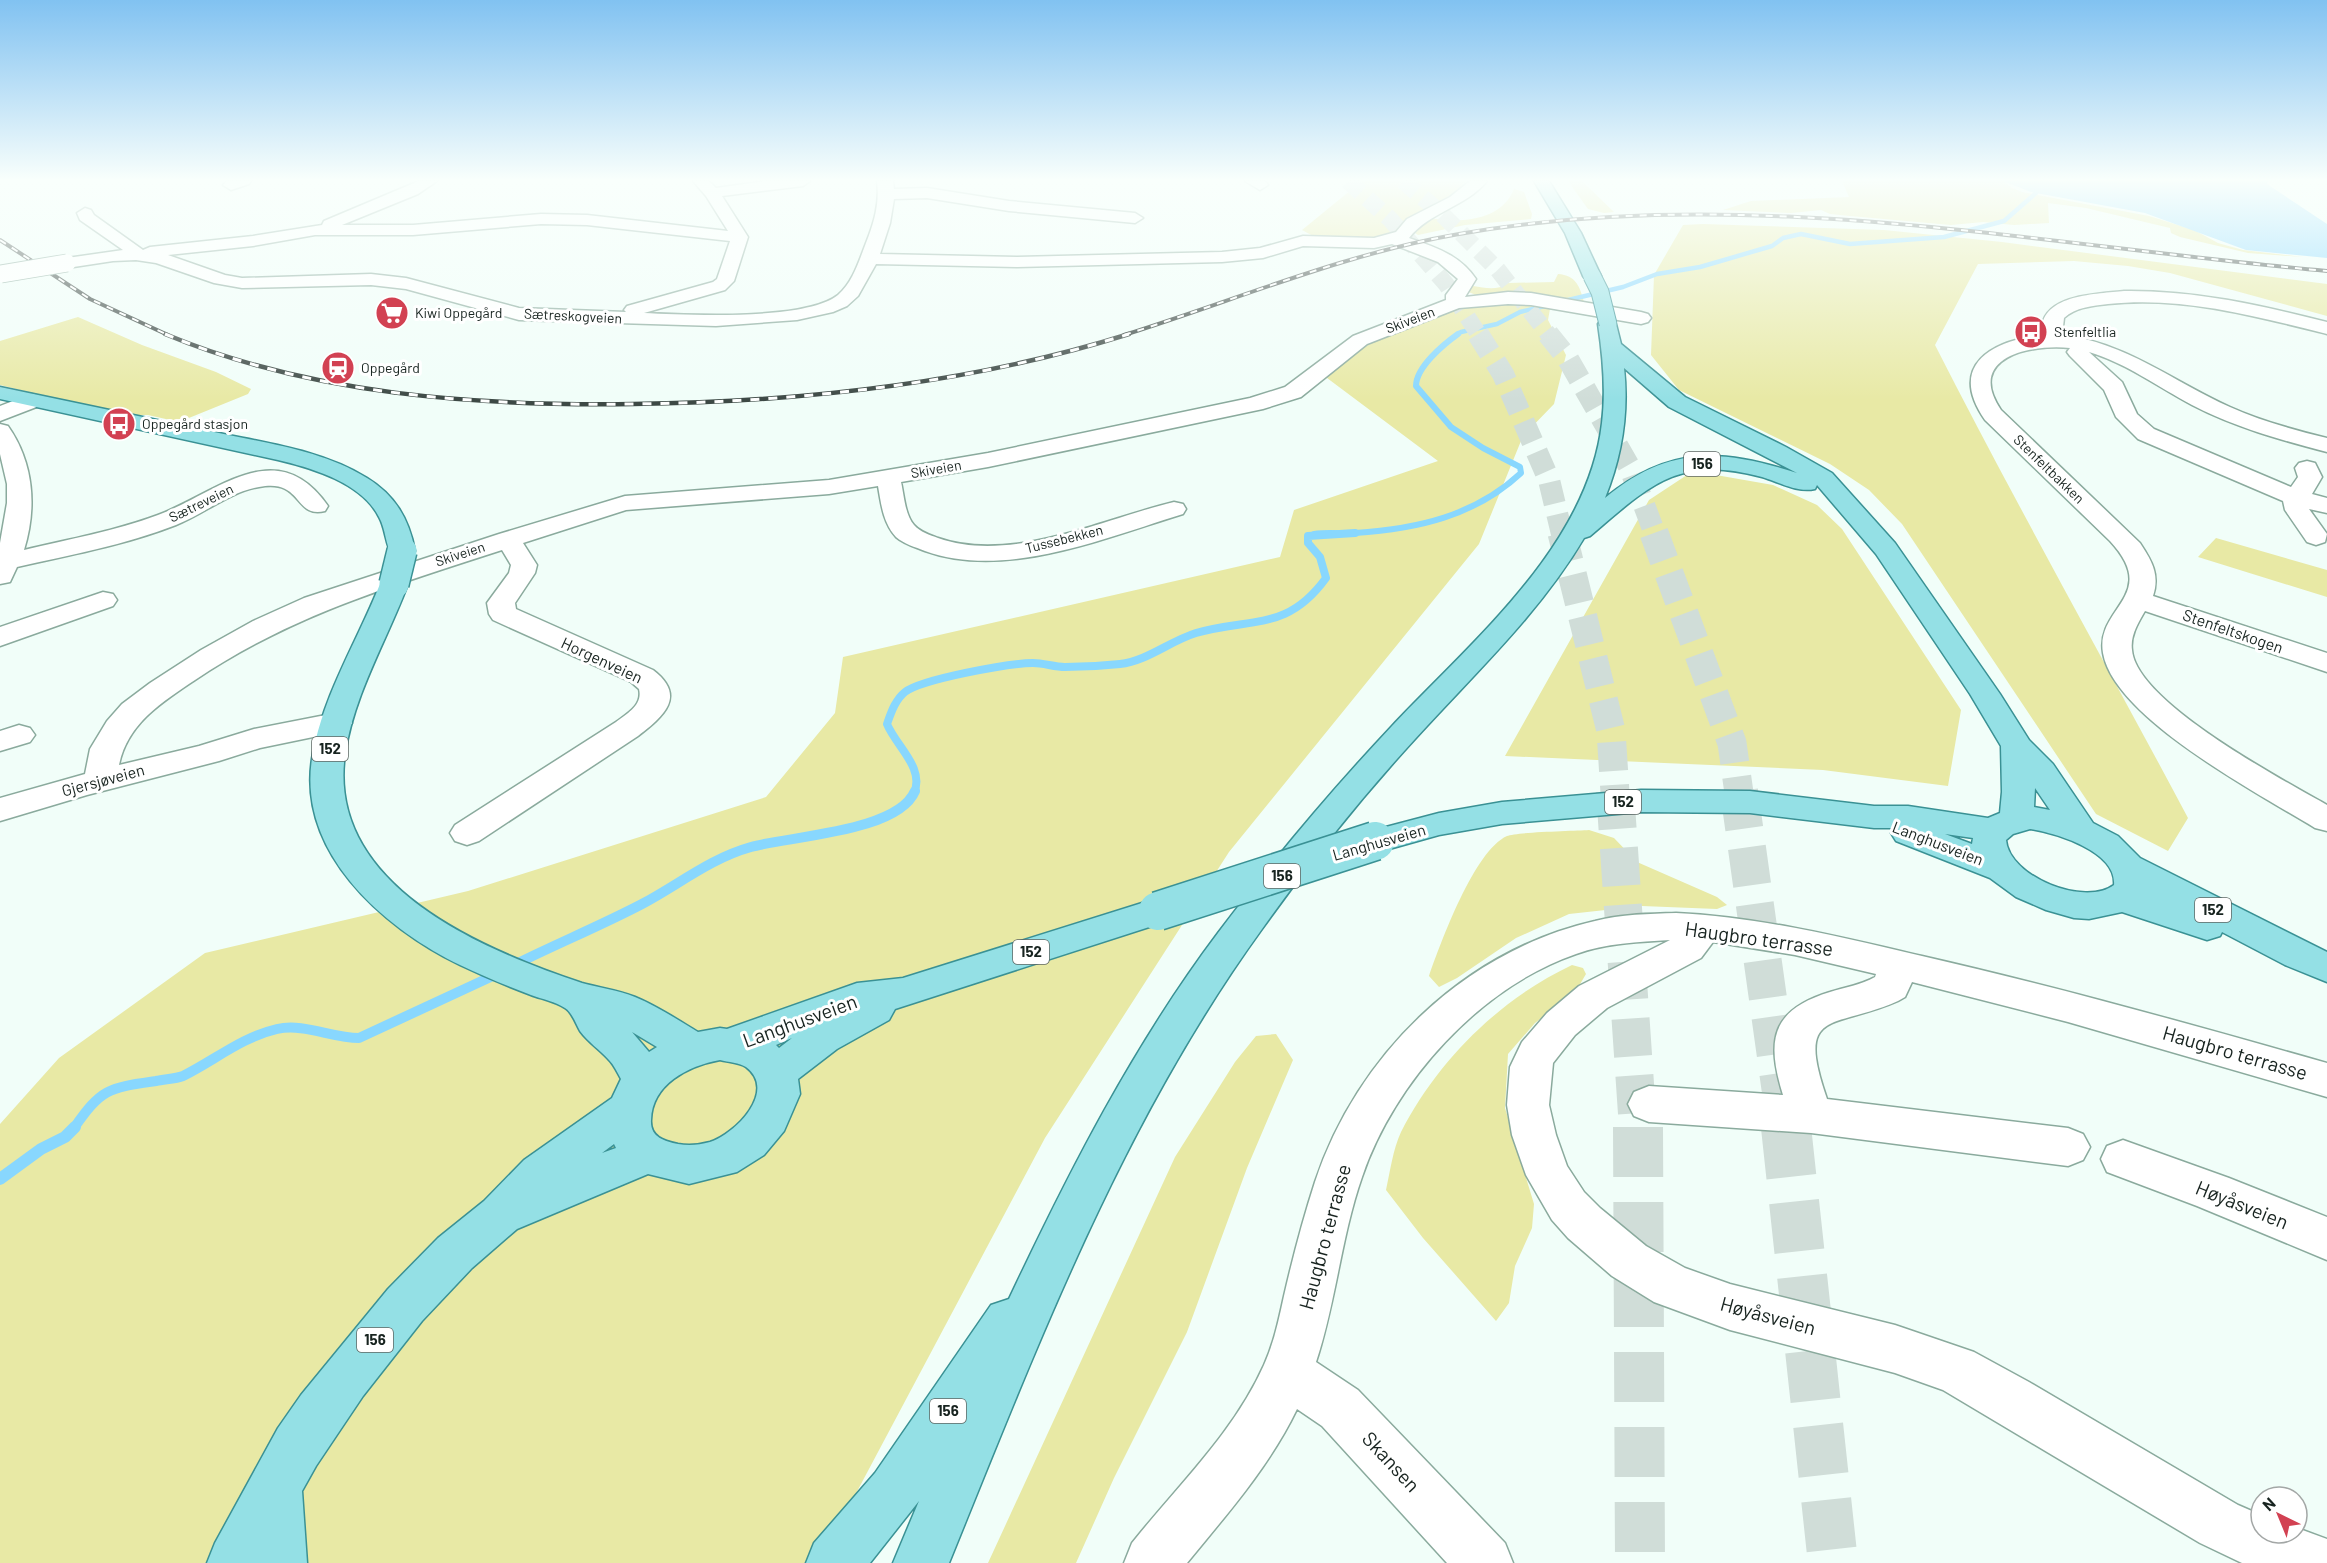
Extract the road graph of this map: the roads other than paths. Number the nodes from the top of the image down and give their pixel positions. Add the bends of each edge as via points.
1 (140, 254) edge
2 (735, 254) edge
3 (871, 254) edge
4 (1253, 254) edge
5 (1434, 254) edge
6 (1582, 254) edge
7 (134, 255) junction
8 (869, 260) junction
9 (1, 274) edge
10 (1456, 303) junction
11 (607, 317) junction
12 (1641, 318) dead end
13 (2327, 328) edge
14 (2053, 340) junction
15 (1612, 347) junction
16 (2077, 352) dead end
17 (0, 393) edge
18 (31, 400) junction
19 (0, 414) edge
20 (2, 438) edge
21 (2327, 445) edge
22 (2307, 468) dead end
23 (888, 478) junction
24 (2295, 497) junction
25 (316, 506) dead end
26 (1849, 506) junction
27 (2327, 506) edge
28 (1174, 509) dead end
29 (2316, 537) dead end
30 (508, 539) junction
31 (1570, 540) junction
32 (4, 569) edge
33 (103, 600) dead end
34 (2138, 600) junction
35 (0, 637) edge
36 (2327, 663) edge
37 (334, 732) junction
38 (2017, 746) junction
39 (100, 780) junction
40 (0, 810) edge
41 (1874, 818) junction
42 (2327, 820) edge
43 (2004, 825) junction
44 (2081, 831) junction
45 (467, 833) dead end
46 (2002, 869) junction
47 (2125, 883) junction
48 (1703, 928) junction
49 (2313, 962) edge
50 (1898, 964) junction
51 (903, 993) junction
52 (597, 1008) junction
53 (733, 1044) junction
54 (693, 1049) junction
55 (777, 1073) junction
56 (2327, 1080) edge
57 (637, 1094) junction
58 (1648, 1104) dead end
59 (1811, 1115) junction
60 (2068, 1147) dead end
61 (648, 1155) junction
62 (2123, 1159) dead end
63 (500, 1215) junction
64 (2327, 1239) edge
65 (1055, 1254) junction
66 (1287, 1372) junction
67 (275, 1487) junction
68 (236, 1563) edge
69 (279, 1563) edge
70 (834, 1563) edge
71 (921, 1563) edge
72 (1152, 1563) edge
73 (1485, 1563) edge
74 (2318, 1563) edge

1 - 7 street
2 - 11 street via 730,271 719,286
3 - 8 street, Sætreskogveien
4 - 8 street via 1017,262
5 - 10 street, Skiveien via 1462,270 1467,279 1455,295
6 - 15 main road, 156, bridge via 1600,292
7 - 9 street, Sætreskogveien, bridge
7 - 11 street, Sætreskogveien via 160,258 234,282 379,280 522,314
8 - 11 street, Sætreskogveien via 846,298 817,310 728,321
10 - 12 street, Skiveien via 1531,299
10 - 23 street, Skiveien via 1360,340 1308,382 1278,398
13 - 14 street via 2232,305 2135,296 2090,301 2062,310 2051,324
14 - 21 street, Stenfeltbakken via 2120,356 2224,412
14 - 34 street, Stenfeltbakken via 2016,345 1994,357 1982,376 1981,395 2002,424 2136,556 2144,575
15 - 26 main road, 156 via 1677,402 1803,465 1824,478
15 - 31 main road, 156 via 1616,390 1613,438 1599,482
16 - 24 street via 2114,387 2127,417 2146,434
17 - 18 main road, 152
18 - 19 street
18 - 37 main road, 152, bridge via 285,454 363,486 382,501 399,527 402,551 394,584 344,698
20 - 32 street, Sætreveien via 14,457 19,484 17,522
22 - 24 street via 2307,485
23 - 28 street, Tussebekken via 904,531 928,544 956,552 994,553 1044,546
23 - 30 street, Skiveien via 800,491 625,503
24 - 27 street
24 - 29 street via 2297,510
25 - 32 street, Sætreveien via 291,481 256,480 216,494 165,520
26 - 31 main road, 156 via 1808,485 1766,471 1722,464 1677,467 1649,477
26 - 38 main road, 156 via 1908,580
30 - 39 street, Skiveien via 314,604 211,656 161,689 124,720 106,749
30 - 45 street, Horgenveien via 524,565 501,603 503,614 642,676 656,695 647,714 627,729
31 - 65 main road, 156 via 1509,618 1340,803 1229,945 1155,1058 1102,1155
33 - 35 street
34 - 36 street, Stenfeltskogen
34 - 42 street, Stenfeltbakken via 2120,627 2117,646 2121,665 2142,694 2183,730
37 - 39 street, Gjersjøveien via 273,751 208,754
37 - 52 main road, 152 via 327,769 335,820 350,855 393,905 444,940
38 - 43 main road, 156 via 2019,792
38 - 44 main road, 156 via 2041,771
39 - 40 street, Gjersjøveien
41 - 43 main road, Langhusveien / 152
41 - 46 main road, Langhusveien / 152
41 - 51 main road, Langhusveien / 152, bridge via 1749,802 1630,801 1502,813 1439,824 1375,841
43 - 44 main road, Langhusveien / 152 via 2047,820
43 - 46 main road, Langhusveien / 152 via 1989,838 1989,847
44 - 47 main road, Langhusveien / 152 via 2108,847
46 - 47 main road, Langhusveien / 152 via 2033,891 2074,905 2110,904
47 - 49 main road, Langhusveien / 152 via 2246,941
48 - 50 street, Haugbro terrasse via 1765,935
48 - 66 street, Haugbro terrasse via 1648,927 1556,945 1498,977 1430,1034 1394,1074 1347,1154 1332,1195
48 - 74 street, Høyåsveien via 1688,948 1615,984 1576,1010 1547,1040 1531,1067 1528,1105 1541,1159 1558,1192 1584,1223 1650,1276 1694,1296 1895,1348 1956,1370 2219,1524
50 - 56 street, Haugbro terrasse via 2128,1022
50 - 59 street via 1891,986 1879,994 1828,1007 1812,1015 1795,1033 1795,1061
51 - 53 main road, Langhusveien / 152 via 857,998
51 - 55 main road, Langhusveien / 152 via 823,1038
52 - 54 main road, 152 via 642,1018
52 - 57 main road, 152 via 615,1038
53 - 54 main road, 152
53 - 55 main road, 152 via 765,1057
54 - 57 main road, 152 via 659,1067
55 - 61 main road via 777,1103 770,1119 742,1147 703,1163 682,1165
57 - 61 main road, 152 via 628,1123 631,1135
57 - 63 main road, 156 via 540,1174
58 - 59 street
59 - 60 street
61 - 63 main road, 156
62 - 64 street, Høyåsveien
63 - 67 main road, 156 via 455,1252 374,1341 319,1413
65 - 70 main road, 156 via 894,1492
65 - 71 main road, 156
66 - 72 street, Haugbro terrasse via 1251,1439
66 - 73 street, Skansen via 1340,1408
67 - 68 main road, 156
67 - 69 main road

